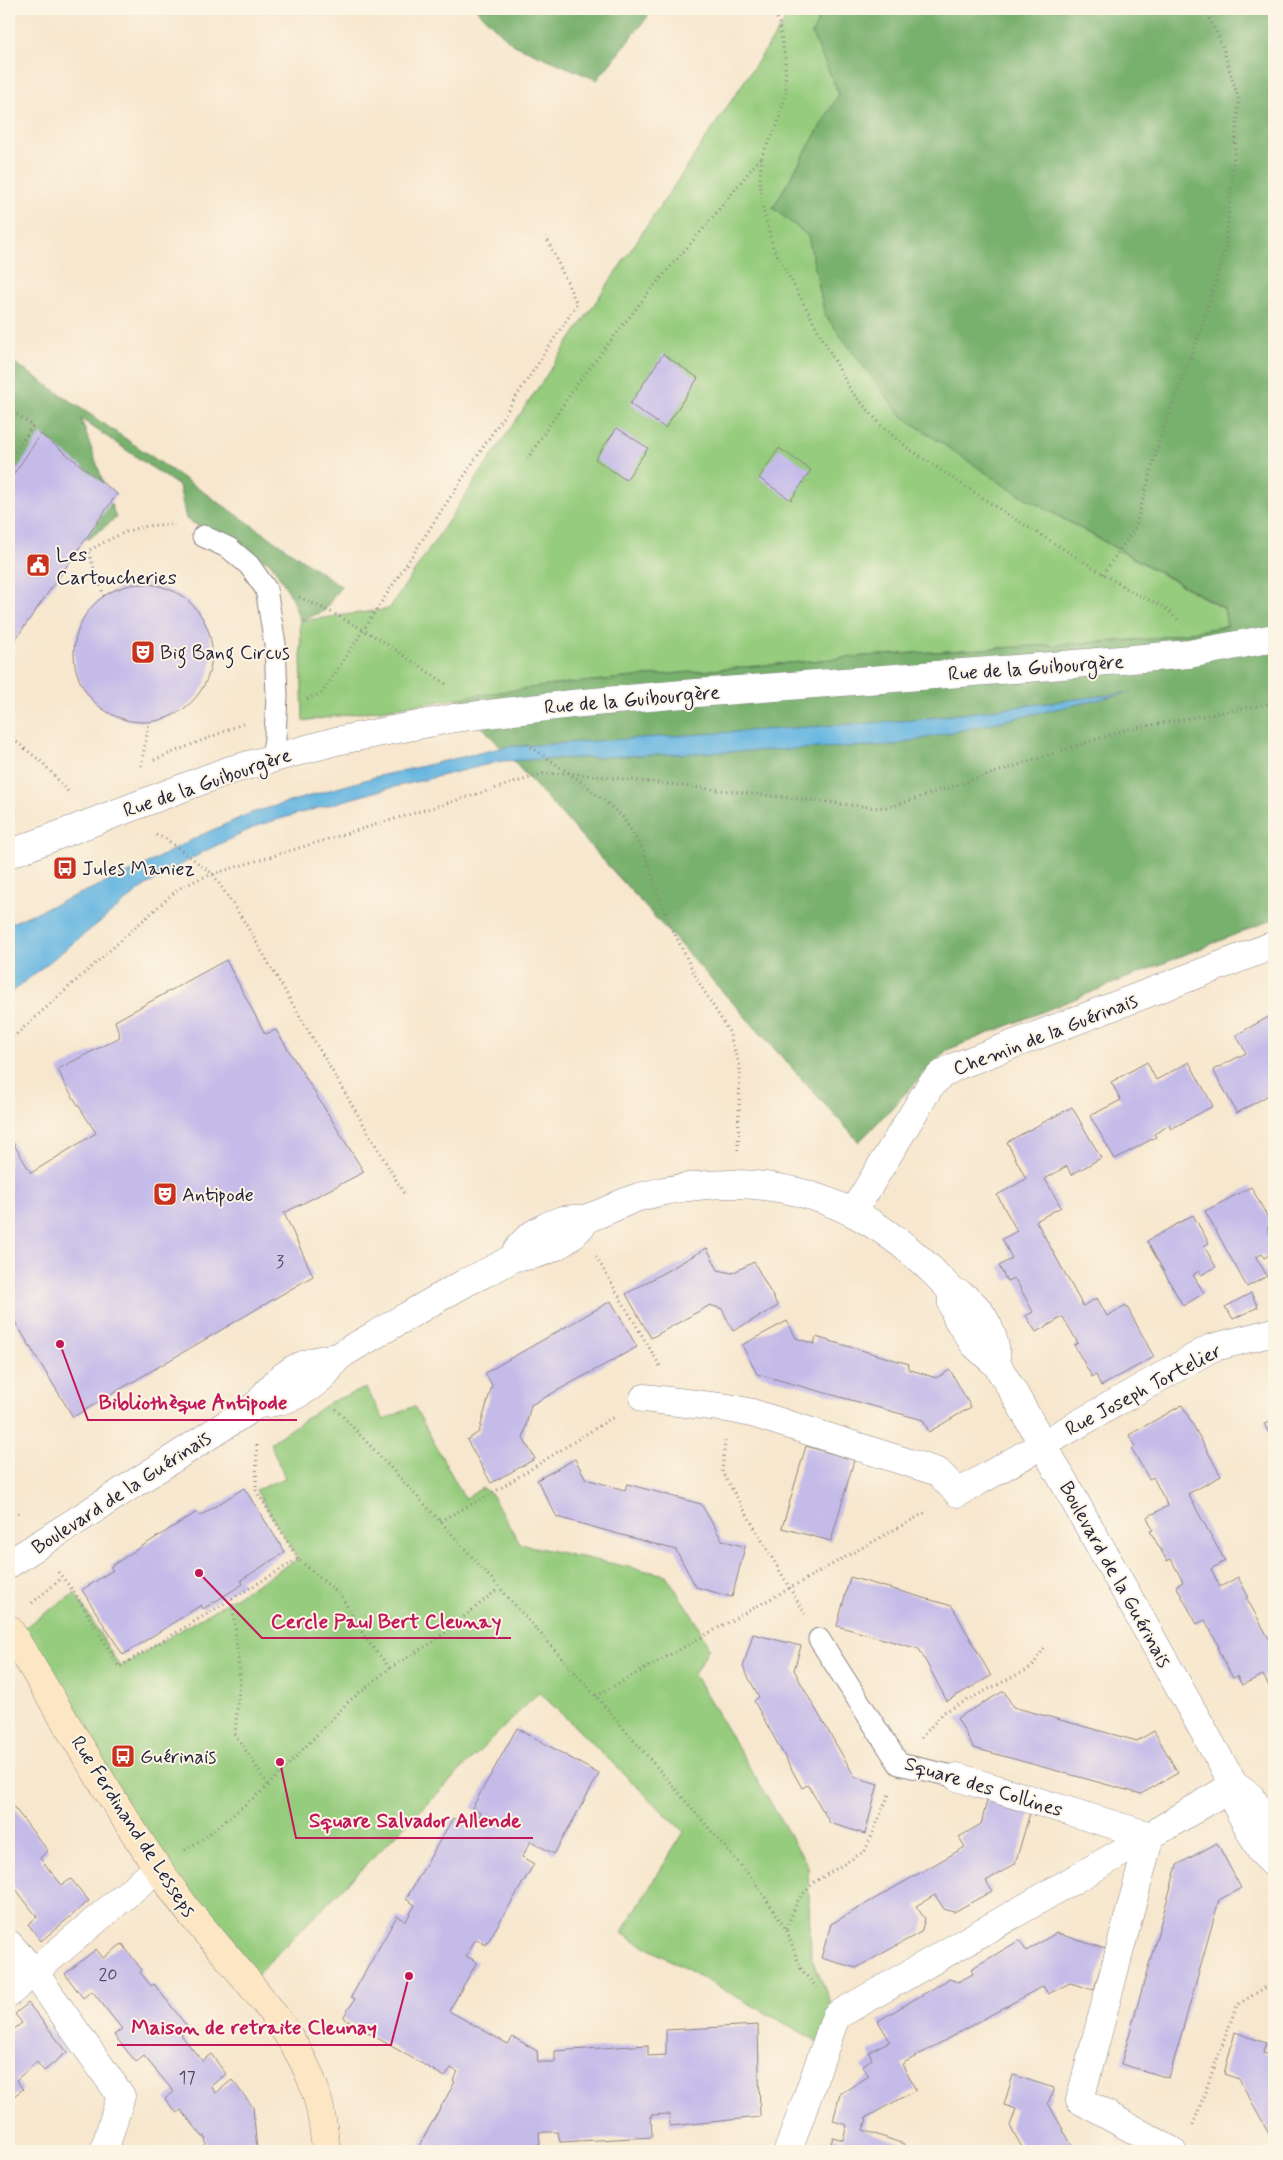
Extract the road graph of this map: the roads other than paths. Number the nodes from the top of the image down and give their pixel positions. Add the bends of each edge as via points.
1 (203, 536) road end
2 (1274, 638) edge
3 (272, 759) junction
4 (9, 854) edge
5 (1274, 945) edge
6 (853, 1212) junction
7 (1274, 1332) edge
8 (338, 1357) junction
9 (644, 1398) road end
10 (258, 1404) junction
11 (1043, 1444) junction
12 (9, 1564) edge
13 (17, 1619) edge
14 (819, 1639) road end
15 (957, 1778) joint
16 (1234, 1784) junction
17 (1274, 1835) edge
18 (1150, 1836) junction
19 (1274, 1864) edge
20 (158, 1868) junction
21 (9, 1944) edge
22 (34, 1972) junction
23 (9, 1993) edge
24 (1181, 2142) edge
25 (104, 2151) edge
26 (326, 2151) edge
27 (788, 2151) edge

1 - 3 lane via 229,548 249,565 266,588 275,644 277,711
2 - 3 street, Rue de la Guibourgère via 1189,654 682,694 454,718 336,741
3 - 4 street, Rue de la Guibourgère via 226,771
5 - 6 street, Chemin de la Guérinais via 954,1067 941,1075 930,1086
6 - 8 street, Boulevard de la Guérinais via 796,1192 737,1184 675,1189 636,1198 584,1224 560,1221 528,1237 513,1257
6 - 11 street, Boulevard de la Guérinais via 905,1245 951,1291 974,1306 992,1334 997,1365
7 - 11 street, Rue Joseph Tortelier via 1212,1348
8 - 10 street, Boulevard de la Guérinais via 302,1365 275,1382
8 - 10 street, Boulevard de la Guérinais via 313,1385 289,1399
9 - 11 street, Rue Joseph Tortelier via 752,1413 938,1472 958,1493
10 - 12 street, Boulevard de la Guérinais
11 - 16 street, Boulevard de la Guérinais
13 - 20 main road, Rue Ferdinand de Lesseps via 128,1824
14 - 15 lane, Square des Collines via 899,1764
15 - 18 street, Square des Collines
16 - 17 street, Boulevard de la Guérinais via 1251,1797
16 - 18 street
16 - 19 street, Boulevard de la Guérinais via 1235,1806 1261,1851
18 - 24 street via 1080,2100
18 - 27 street via 836,2016
20 - 22 street
20 - 26 main road, Rue Ferdinand de Lesseps via 193,1917 250,1984 299,2053 313,2084 323,2120
21 - 22 street
22 - 23 street
22 - 25 street via 121,2096

